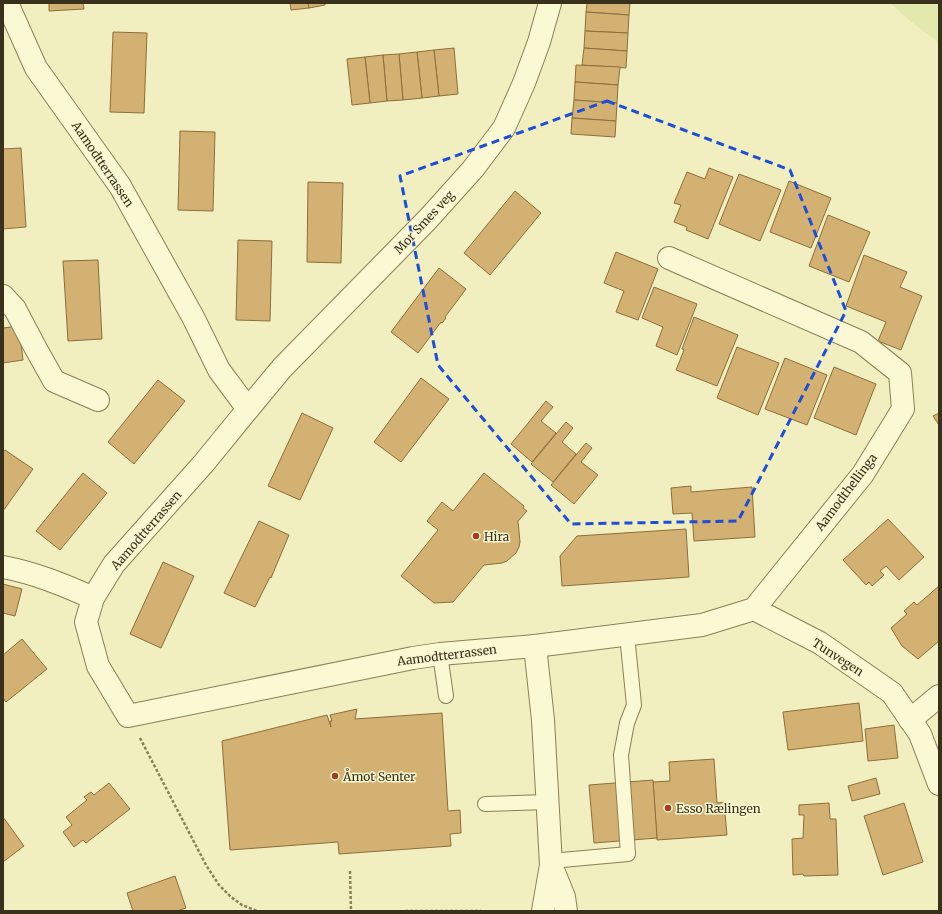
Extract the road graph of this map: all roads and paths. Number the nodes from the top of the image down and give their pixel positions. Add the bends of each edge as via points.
1 (7, 3) edge
2 (550, 3) edge
3 (669, 258) dead end
4 (3, 296) edge
5 (98, 400) dead end
6 (248, 409) junction
7 (3, 567) edge
8 (93, 598) junction
9 (754, 609) junction
10 (627, 635) junction
11 (535, 646) junction
12 (440, 654) junction
13 (446, 696) dead end
14 (939, 696) edge
15 (128, 716) junction
16 (910, 720) junction
17 (939, 784) edge
18 (548, 802) junction
19 (485, 804) dead end
20 (551, 863) junction
21 (350, 871) dead end
22 (257, 911) edge
23 (351, 911) edge
24 (405, 911) edge
25 (481, 911) edge
26 (543, 911) edge
27 (566, 911) edge

1 - 6 street, Aamodtterrassen via 36,68 120,186 193,316 219,370
2 - 6 street, Mor Smes veg via 540,42 504,128 473,169 428,219 282,368
3 - 9 street, Aamodthellinga via 861,342 900,373 903,408 863,474
4 - 5 street via 15,309 54,381
6 - 8 street, Aamodtterrassen via 204,463 114,564
7 - 8 street via 63,584
8 - 15 street, Aamodtterrassen via 86,622 98,666
9 - 10 street via 702,625
9 - 16 street, Tunvegen via 820,643 892,693
10 - 11 street
10 - 20 lane via 634,705 627,723 621,754 628,854
11 - 12 street, Aamodtterrassen
11 - 18 street
12 - 13 lane
12 - 15 street, Aamodtterrassen
14 - 16 street
15 - 22 path via 219,885 242,905
16 - 17 street, Tunvegen via 920,734
18 - 19 lane
18 - 20 street
20 - 26 street
20 - 27 street via 564,897
21 - 23 path
24 - 25 path

